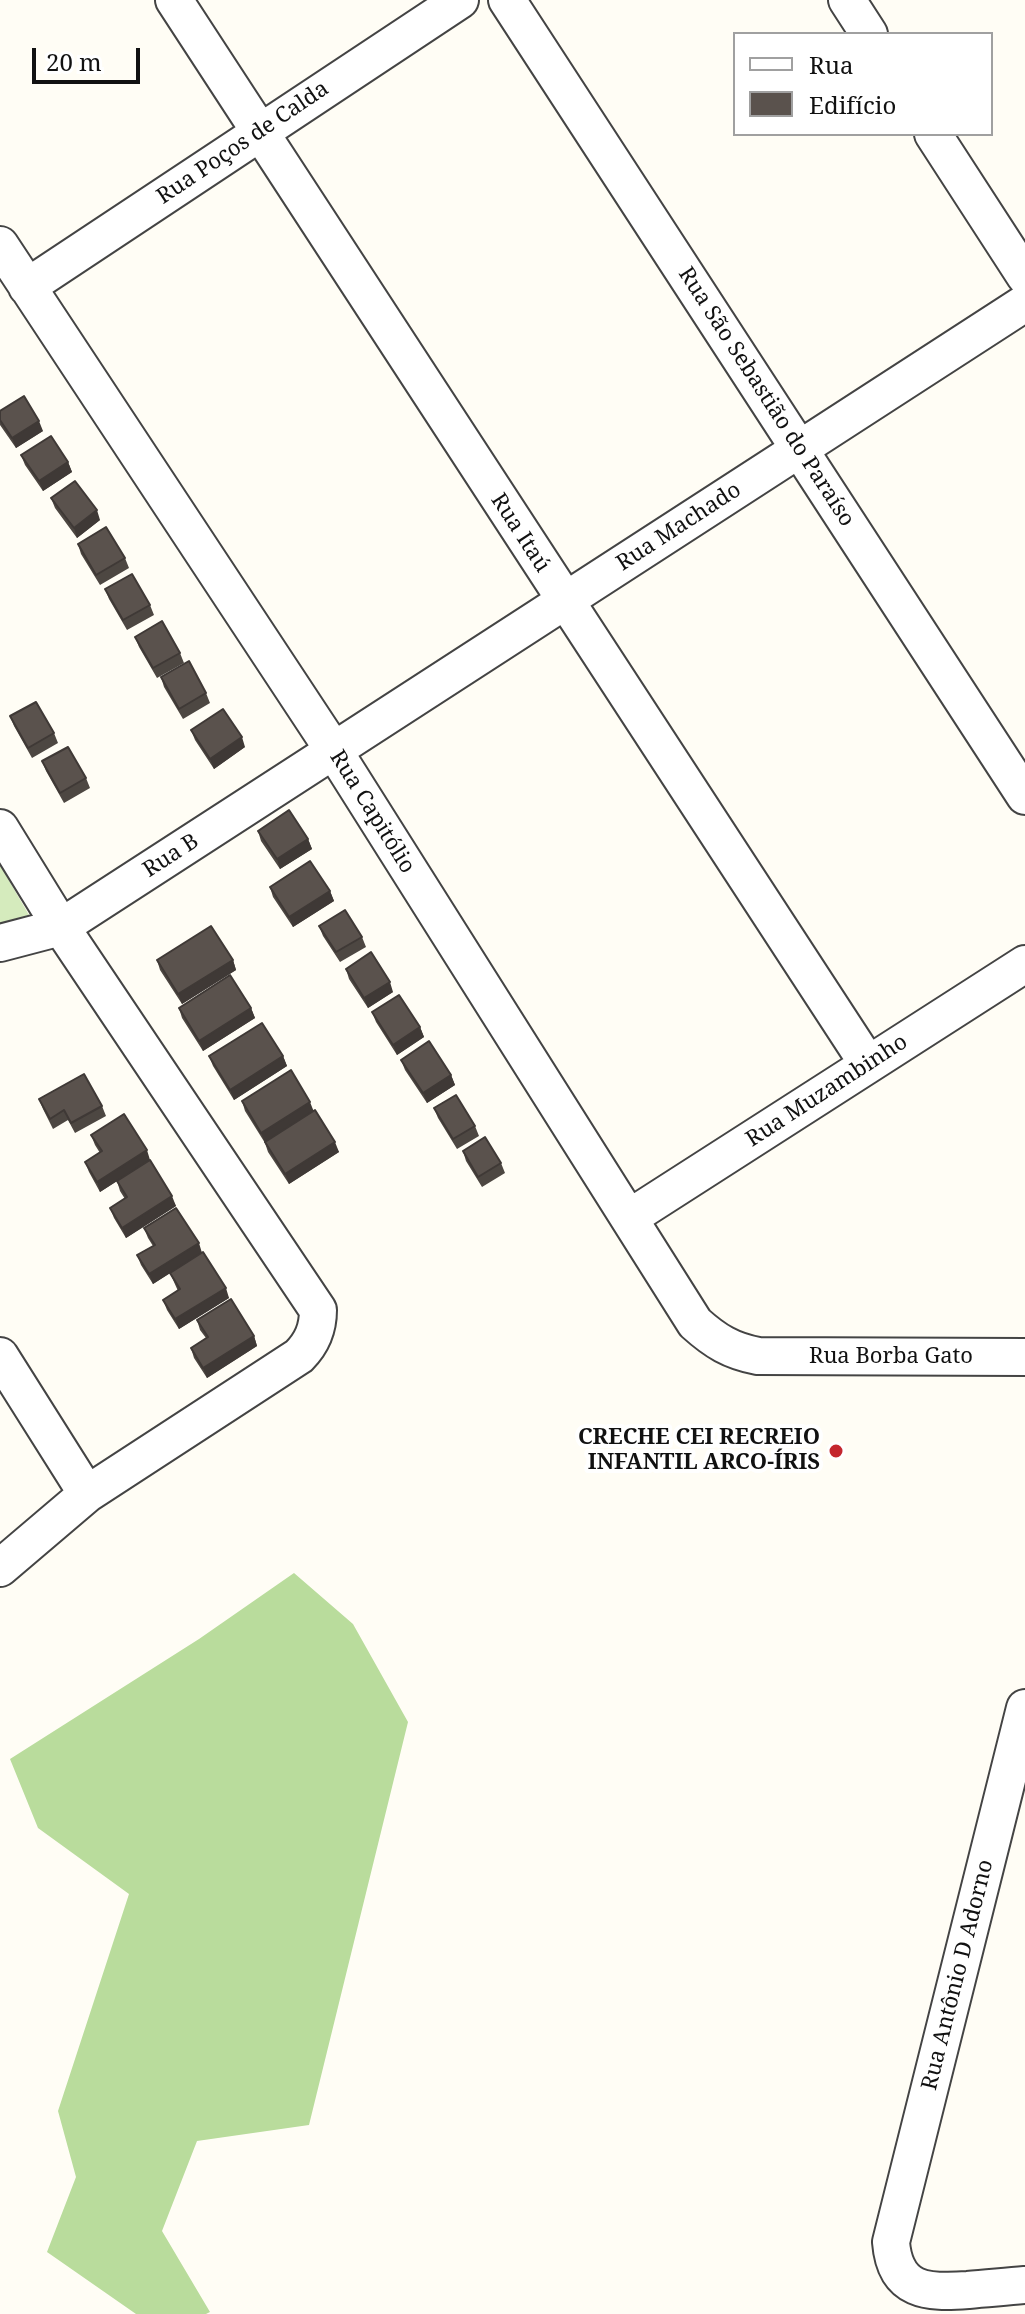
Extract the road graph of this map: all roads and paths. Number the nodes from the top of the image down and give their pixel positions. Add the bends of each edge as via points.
1 (174, 0) edge
2 (460, 0) edge
3 (507, 0) edge
4 (847, 0) edge
5 (868, 32) edge
6 (258, 133) junction
7 (934, 136) edge
8 (0, 245) edge
9 (1025, 276) edge
10 (13, 286) edge
11 (1025, 303) edge
12 (800, 448) junction
13 (565, 601) junction
14 (334, 751) junction
15 (1025, 796) edge
16 (0, 828) edge
17 (61, 927) junction
18 (0, 943) edge
19 (1025, 964) edge
20 (868, 1064) junction
21 (629, 1218) junction
22 (0, 1356) edge
23 (758, 1356) joint
24 (1025, 1357) edge
25 (87, 1494) junction
26 (0, 1568) edge
27 (1025, 1708) edge
28 (1025, 2285) edge

1 - 6 street, Rua Itaú
2 - 6 street, Rua Poços de Calda
3 - 12 street, Rua São Sebastião do Paraíso
4 - 5 street
6 - 10 street, Rua Poços de Calda
6 - 13 street, Rua Itaú
7 - 9 street
8 - 10 street, Rua Capitólio
10 - 14 street, Rua Capitólio
11 - 12 street, Rua Machado
12 - 13 street, Rua Machado
12 - 15 street, Rua São Sebastião do Paraíso
13 - 14 street, Rua Machado
13 - 20 street, Rua Itaú
14 - 17 street, Rua B
14 - 21 street, Rua Capitólio
16 - 17 street
17 - 18 street, Rua B
17 - 25 street via 318,1310 314,1335 299,1356
19 - 20 street, Rua Muzambinho
20 - 21 street, Rua Muzambinho
21 - 23 street, Rua Capitólio via 695,1323 716,1342
22 - 25 street
23 - 24 street, Rua Borba Gato
25 - 26 street
27 - 28 street, Rua Antônio D Adorno via 891,2242 896,2268 922,2290

